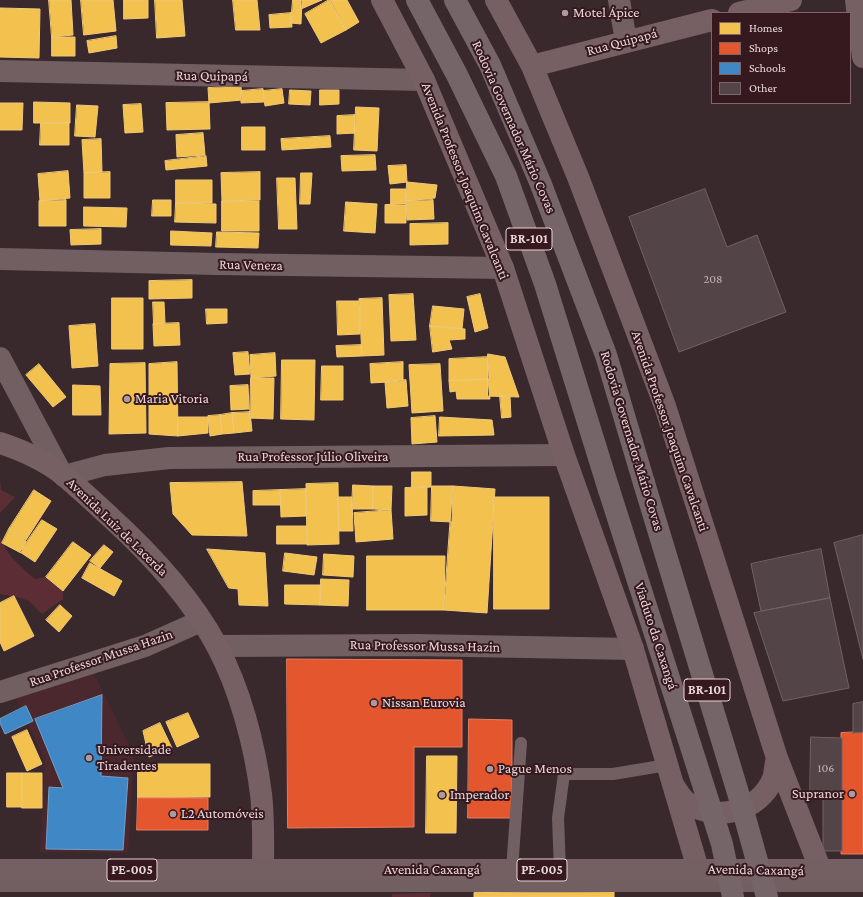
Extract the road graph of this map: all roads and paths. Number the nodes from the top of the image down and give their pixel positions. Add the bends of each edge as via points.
1 (382, 0) edge
2 (417, 0) edge
3 (455, 0) edge
4 (496, 0) edge
5 (619, 0) edge
6 (791, 0) edge
7 (856, 0) edge
8 (742, 12) edge
9 (711, 20) edge
10 (626, 41) junction
11 (863, 57) edge
12 (532, 66) junction
13 (0, 71) edge
14 (424, 80) junction
15 (0, 259) edge
16 (503, 268) junction
17 (0, 358) edge
18 (0, 443) edge
19 (564, 455) junction
20 (62, 475) junction
21 (609, 490) joint
22 (201, 621) junction
23 (217, 646) junction
24 (633, 649) junction
25 (0, 692) edge
26 (521, 743) dead end
27 (777, 758) junction
28 (669, 774) junction
29 (698, 869) junction
30 (0, 870) edge
31 (263, 870) junction
32 (512, 870) junction
33 (560, 870) junction
34 (863, 870) edge
35 (821, 871) junction
36 (0, 886) edge
37 (863, 886) edge
38 (283, 887) junction
39 (733, 897) edge
40 (767, 897) edge

1 - 14 main road, Avenida Professor Joaquim Cavalcanti
2 - 21 highway, Rodovia Governador Mário Covas / BR-101 via 506,176 545,284
3 - 40 highway, Rodovia Governador Mário Covas / BR-101, bridge via 490,65 543,190 606,355 740,796
4 - 12 main road, Avenida Professor Joaquim Cavalcanti
5 - 10 street
6 - 8 main road
7 - 11 main road
9 - 10 main road, Rua Quipapá
10 - 12 main road, Rua Quipapá
12 - 27 main road, Avenida Professor Joaquim Cavalcanti via 578,176 665,406
13 - 14 street, Rua Quipapá
14 - 16 main road, Avenida Professor Joaquim Cavalcanti
15 - 16 street, Rua Veneza
16 - 19 main road, Avenida Professor Joaquim Cavalcanti
17 - 20 street
18 - 20 main road, Avenida Luiz de Lacerda via 25,452
19 - 20 street, Rua Professor Júlio Oliveira via 169,458 105,464
19 - 24 main road, Avenida Professor Joaquim Cavalcanti
20 - 22 main road, Avenida Luiz de Lacerda via 156,560
21 - 39 highway, Viaduto da Caxangá / BR-101, bridge via 722,844
22 - 23 main road, Avenida Luiz de Lacerda
22 - 25 street, Rua Professor Mussa Hazin via 145,646
23 - 24 street, Rua Professor Mussa Hazin via 416,645
23 - 31 main road, Avenida Luiz de Lacerda via 229,671 252,744 261,794
24 - 28 main road, Avenida Professor Joaquim Cavalcanti
26 - 32 lane
27 - 28 main road via 773,779 762,796 744,808 724,814 703,811 685,800
27 - 35 main road, Avenida Professor Joaquim Cavalcanti
28 - 29 main road, Avenida Professor Joaquim Cavalcanti
28 - 33 lane via 564,774 558,818
29 - 33 main road, Avenida Caxangá / PE-005
29 - 35 main road, Avenida Caxangá / PE-005
30 - 31 main road, Avenida Caxangá / PE-005
31 - 32 main road, Avenida Caxangá / PE-005
31 - 38 lane
32 - 33 main road, Avenida Caxangá / PE-005
34 - 35 main road, Avenida Caxangá / PE-005
36 - 38 lane
37 - 38 lane

